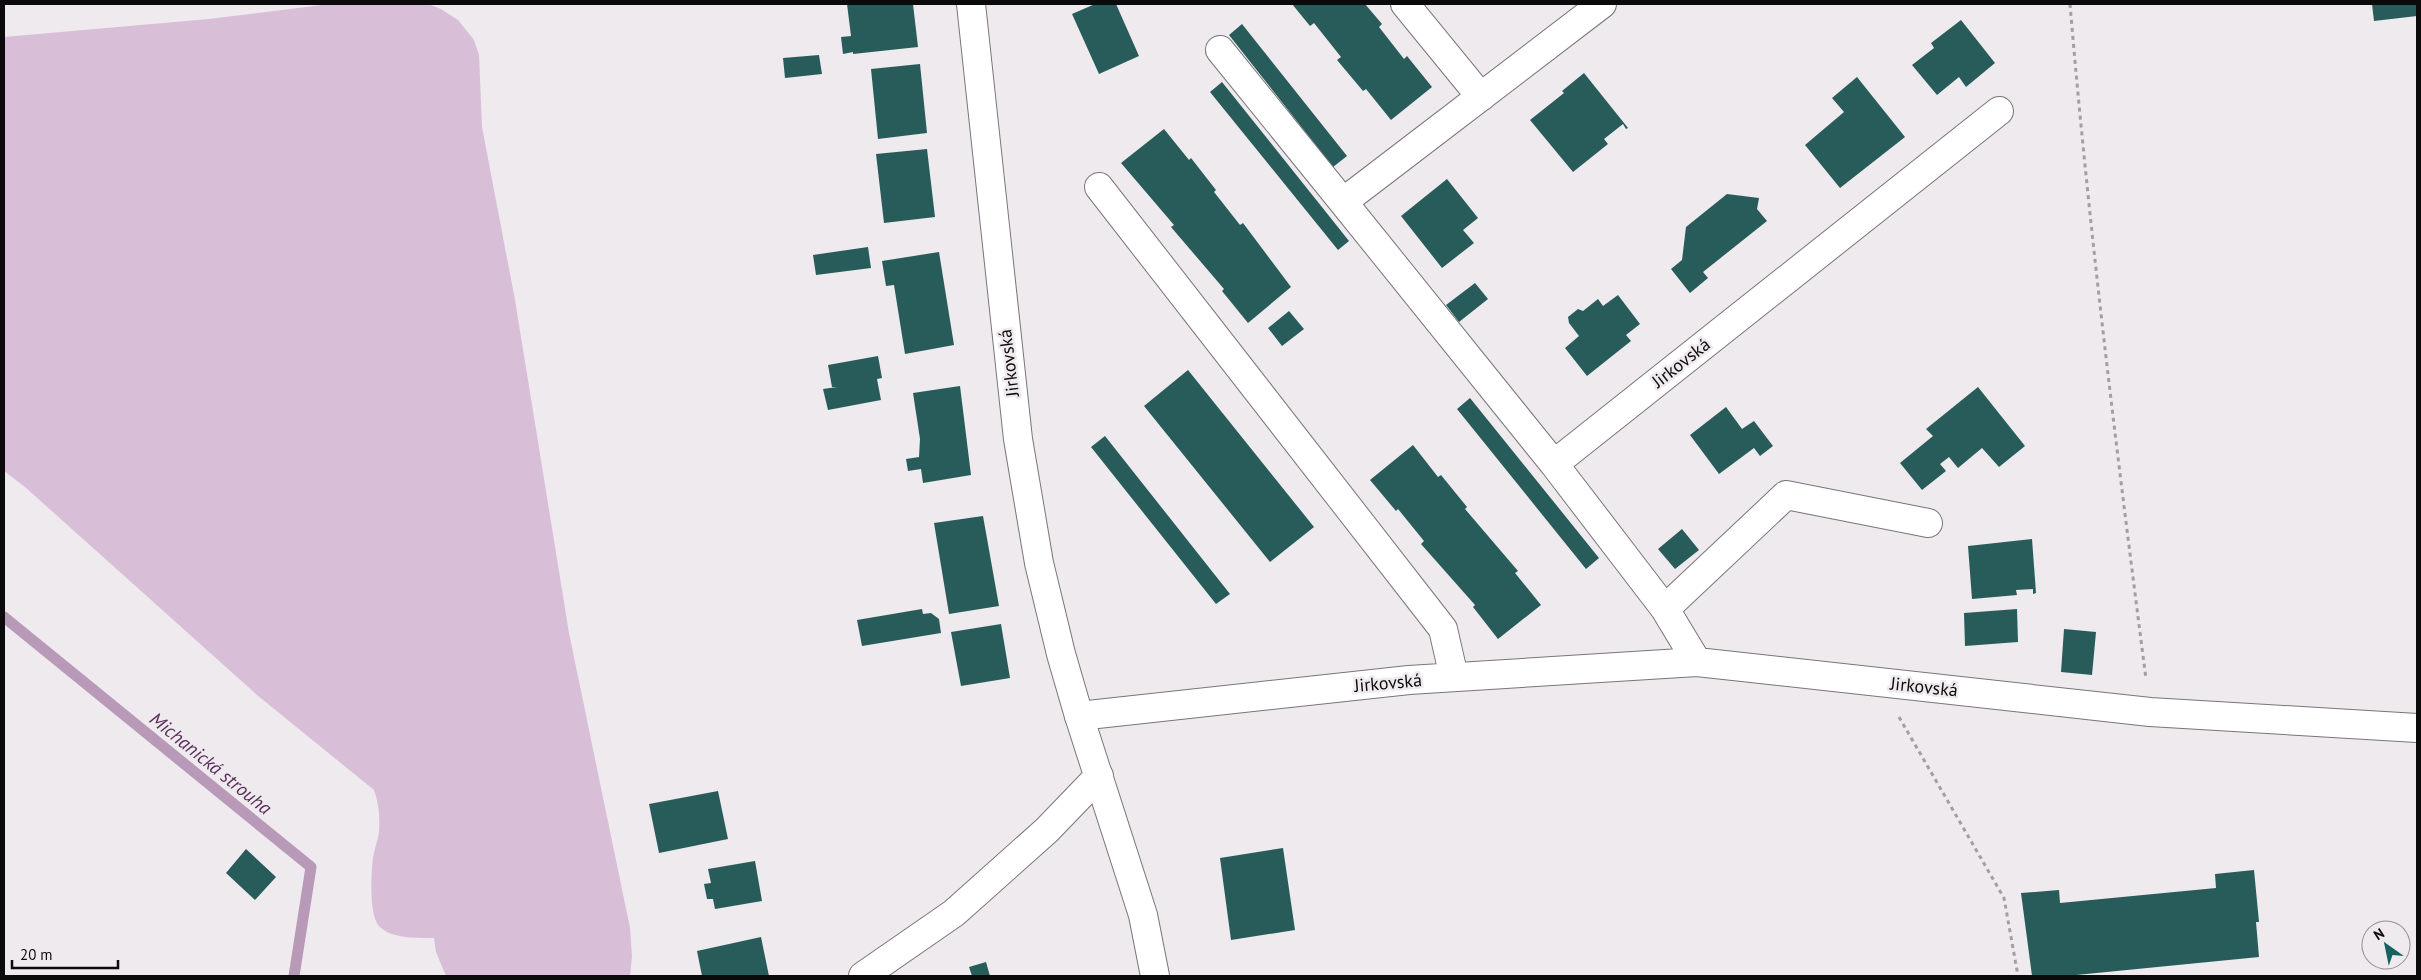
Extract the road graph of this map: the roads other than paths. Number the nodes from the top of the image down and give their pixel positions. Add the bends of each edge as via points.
1 (971, 4) edge
2 (1406, 4) edge
3 (1602, 4) edge
4 (1220, 50) dead end
5 (1481, 97) junction
6 (1999, 111) dead end
7 (1099, 186) dead end
8 (1343, 202) junction
9 (1554, 464) junction
10 (1928, 523) dead end
11 (1665, 609) junction
12 (1698, 662) junction
13 (1454, 677) junction
14 (1079, 716) junction
15 (2417, 728) edge
16 (1098, 776) junction
17 (862, 976) edge
18 (1155, 976) edge

1 - 14 street, Jirkovská via 1018,439 1039,562 1060,654
2 - 5 street
3 - 5 street
4 - 8 street
5 - 8 street
6 - 9 street, Jirkovská
7 - 13 street via 1443,630
8 - 9 street
9 - 11 street
10 - 11 street via 1786,495
11 - 12 street
12 - 13 street, Jirkovská
12 - 15 street, Jirkovská via 2150,712
13 - 14 street, Jirkovská
14 - 16 street, Jirkovská
16 - 17 street via 1048,830 954,913
16 - 18 street, Jirkovská via 1143,916

